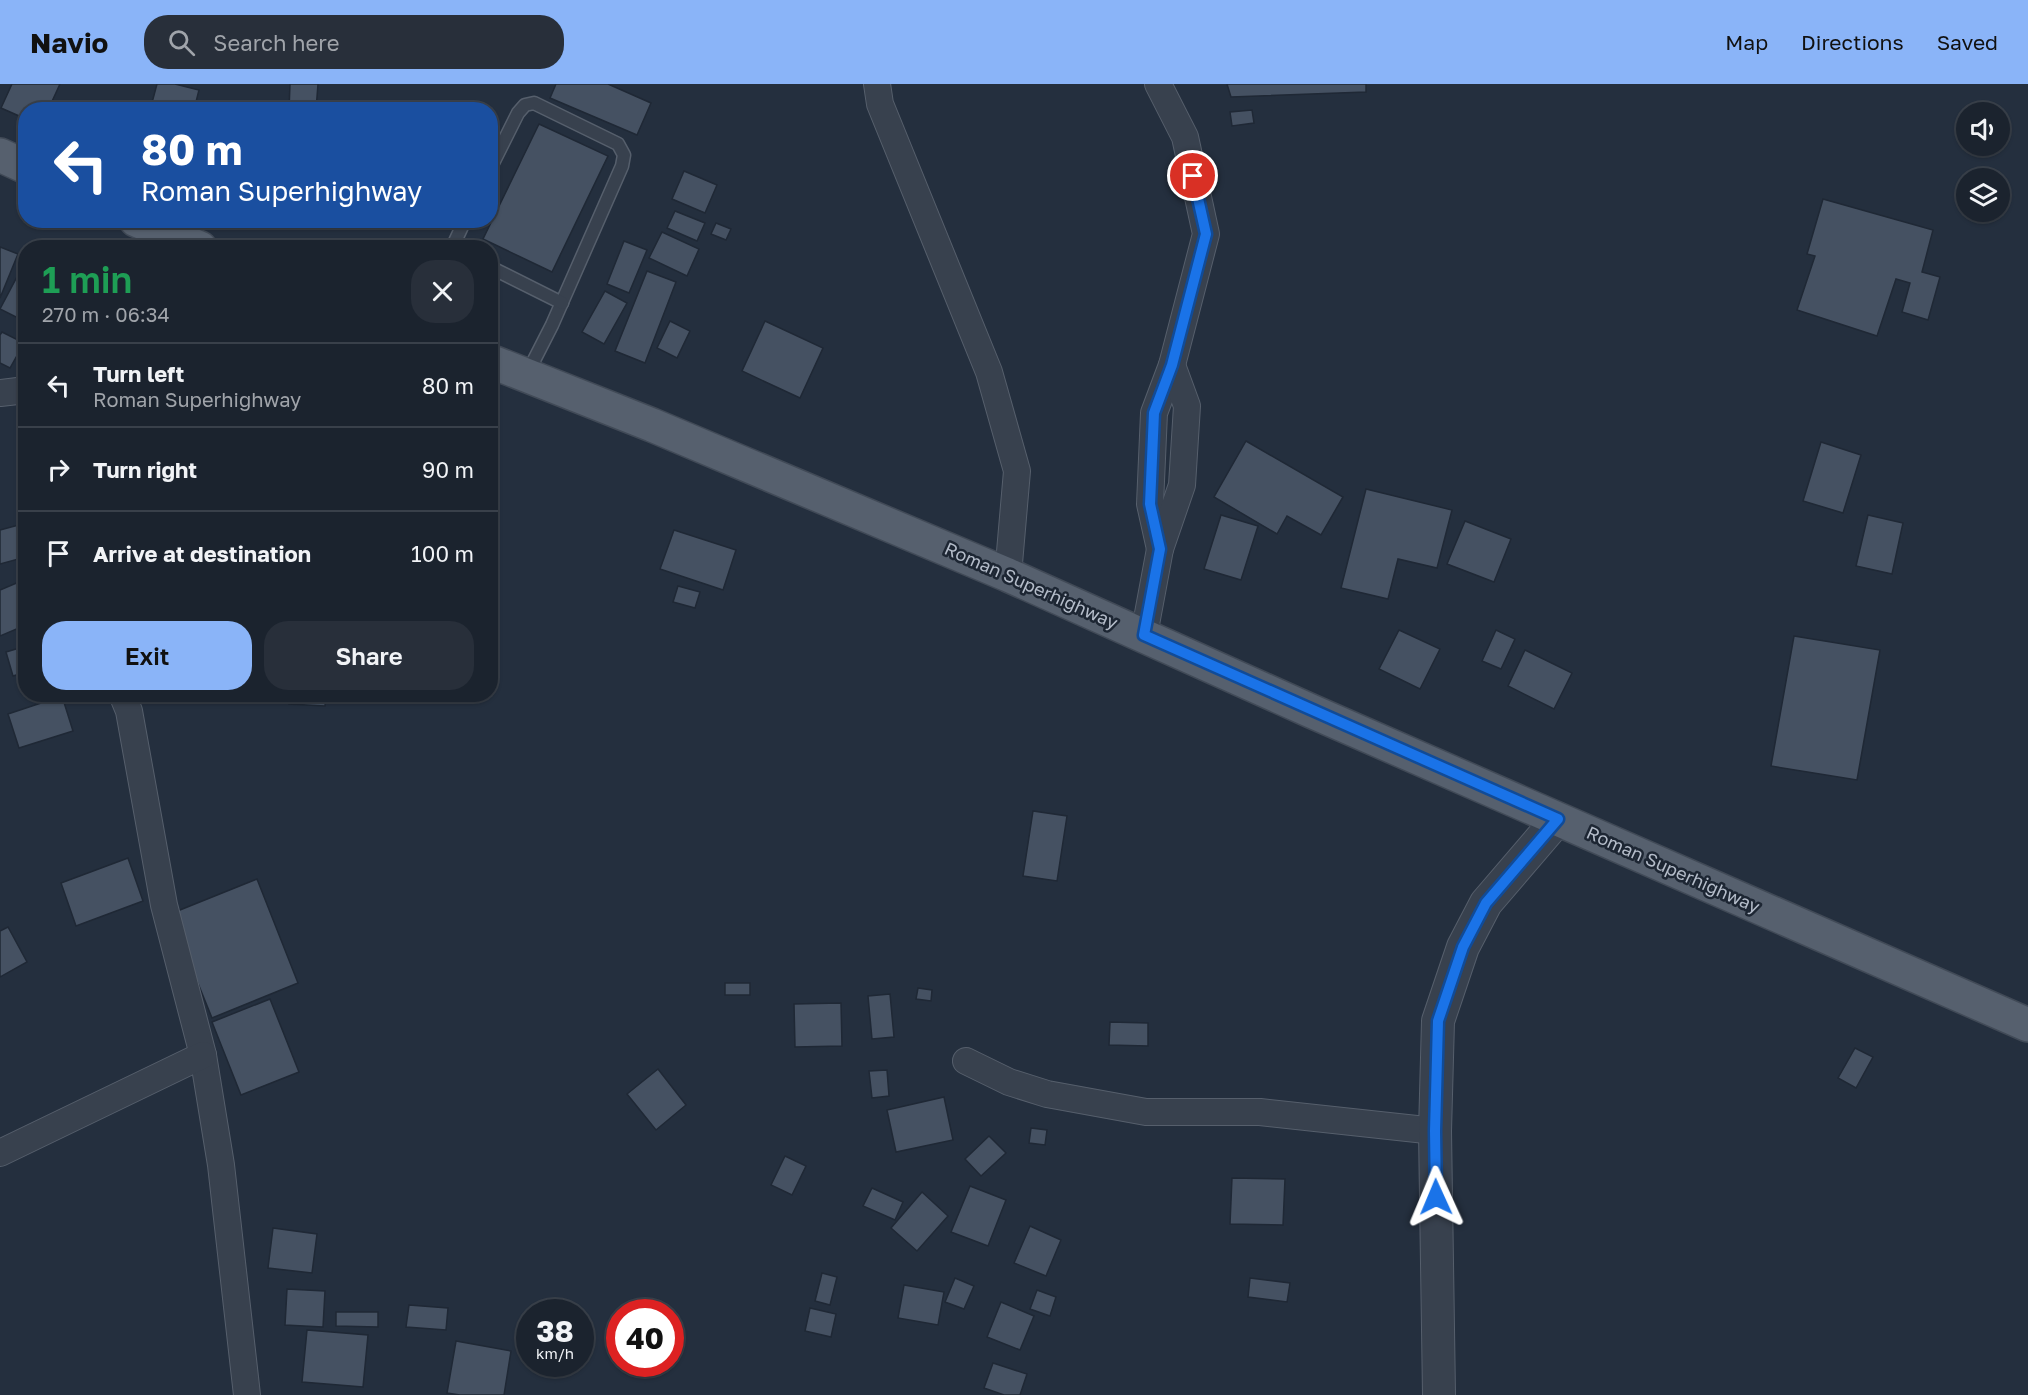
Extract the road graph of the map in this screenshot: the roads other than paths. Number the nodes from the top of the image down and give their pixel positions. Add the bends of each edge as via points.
1 (877, 84) edge
2 (1158, 84) edge
3 (498, 153) edge
4 (0, 155) edge
5 (18, 163) edge
6 (150, 233) edge
7 (173, 240) edge
8 (498, 271) edge
9 (562, 303) junction
10 (498, 364) edge
11 (527, 375) junction
12 (18, 391) edge
13 (0, 393) edge
14 (1008, 575) junction
15 (1144, 635) junction
16 (125, 702) edge
17 (1558, 819) junction
18 (2028, 1025) edge
19 (203, 1056) junction
20 (966, 1061) dead end
21 (1435, 1131) junction
22 (0, 1153) edge
23 (247, 1395) edge
24 (1439, 1395) edge

1 - 14 street via 880,104 988,372 1017,471
2 - 15 street via 1185,137 1206,234 1172,365 1154,413 1150,504 1160,549
3 - 9 lane via 518,113 525,105 534,103 618,144 624,155
4 - 5 main road
6 - 7 main road
8 - 9 lane
9 - 11 lane
10 - 11 main road, Roman Superhighway
11 - 14 main road, Roman Superhighway
12 - 13 street
14 - 15 main road, Roman Superhighway
15 - 17 main road, Roman Superhighway
16 - 19 street via 164,905
17 - 18 main road, Roman Superhighway
17 - 21 street via 1486,903 1463,947 1438,1021
19 - 22 street
19 - 23 street via 221,1165
20 - 21 street via 1009,1082 1047,1094 1146,1112 1260,1112
21 - 24 street

